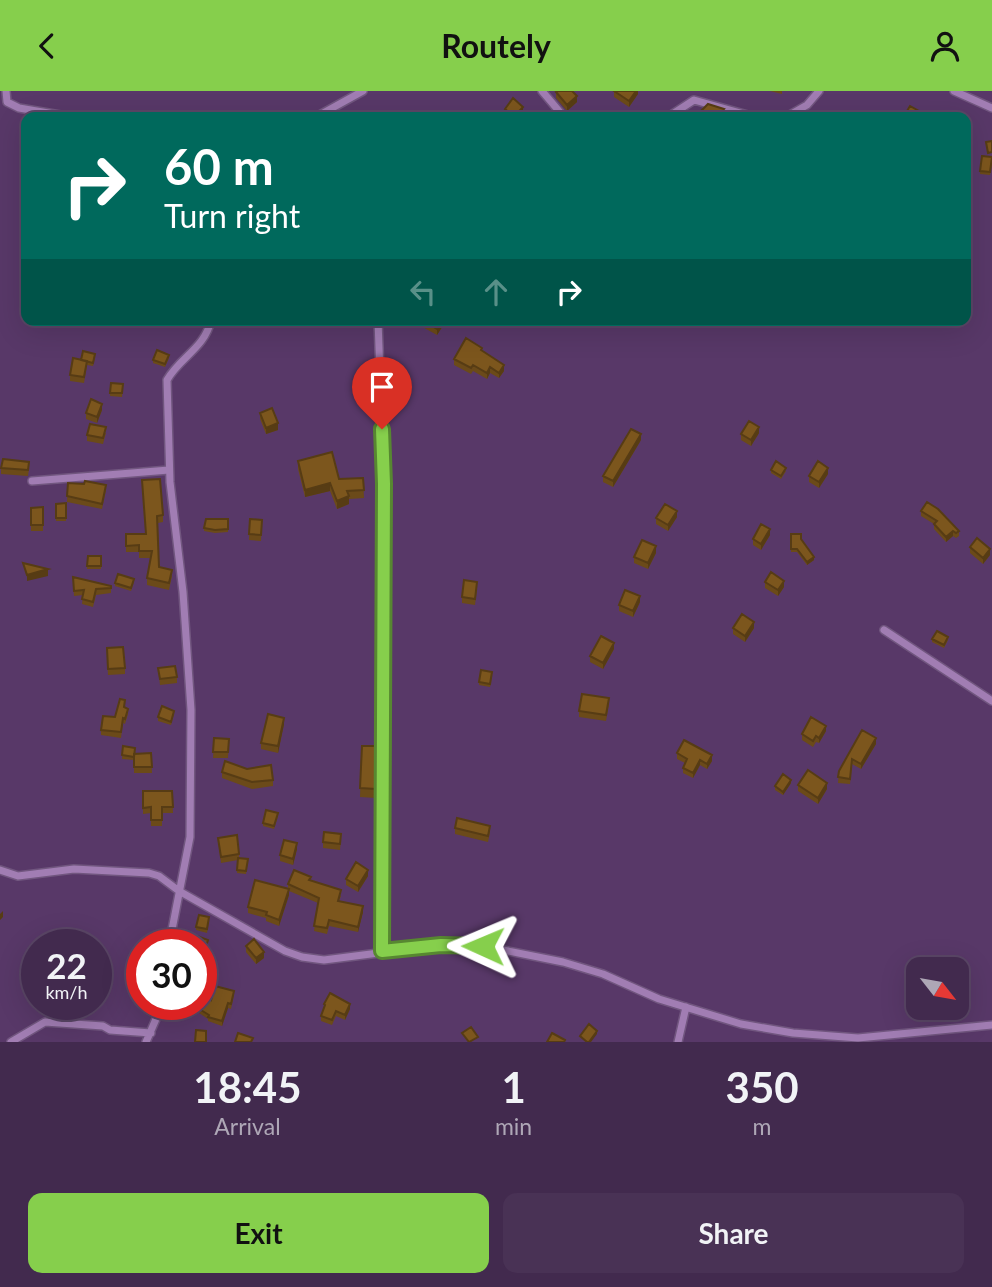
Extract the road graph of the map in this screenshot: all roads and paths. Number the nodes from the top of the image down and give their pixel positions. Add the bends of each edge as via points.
1 (6, 91) edge
2 (363, 91) edge
3 (542, 91) edge
4 (819, 91) edge
5 (954, 91) edge
6 (992, 108) edge
7 (43, 112) edge
8 (325, 112) edge
9 (560, 112) edge
10 (676, 112) edge
11 (737, 112) edge
12 (795, 112) edge
13 (209, 326) edge
14 (378, 326) edge
15 (169, 470) junction
16 (32, 481) dead end
17 (884, 630) dead end
18 (992, 701) edge
19 (0, 870) edge
20 (179, 891) junction
21 (172, 929) edge
22 (382, 951) junction
23 (686, 1007) junction
24 (154, 1020) edge
25 (992, 1025) edge
26 (151, 1033) junction
27 (858, 1040) edge
28 (11, 1042) edge
29 (146, 1042) edge
30 (678, 1042) edge

1 - 7 street via 8,102
2 - 8 street
3 - 9 street
4 - 12 street
5 - 6 street
10 - 11 street via 694,100
13 - 15 street via 204,339 174,367 167,380
14 - 22 street via 384,484
15 - 16 street
15 - 20 street via 191,710 190,837
17 - 18 street
19 - 20 street via 18,876 74,869 149,873
20 - 21 street
20 - 22 street via 302,957 324,960
22 - 23 street via 466,945 508,950 603,974
23 - 27 street via 741,1024
23 - 30 street
24 - 26 street
25 - 27 street
26 - 28 street via 45,1022
26 - 29 street

